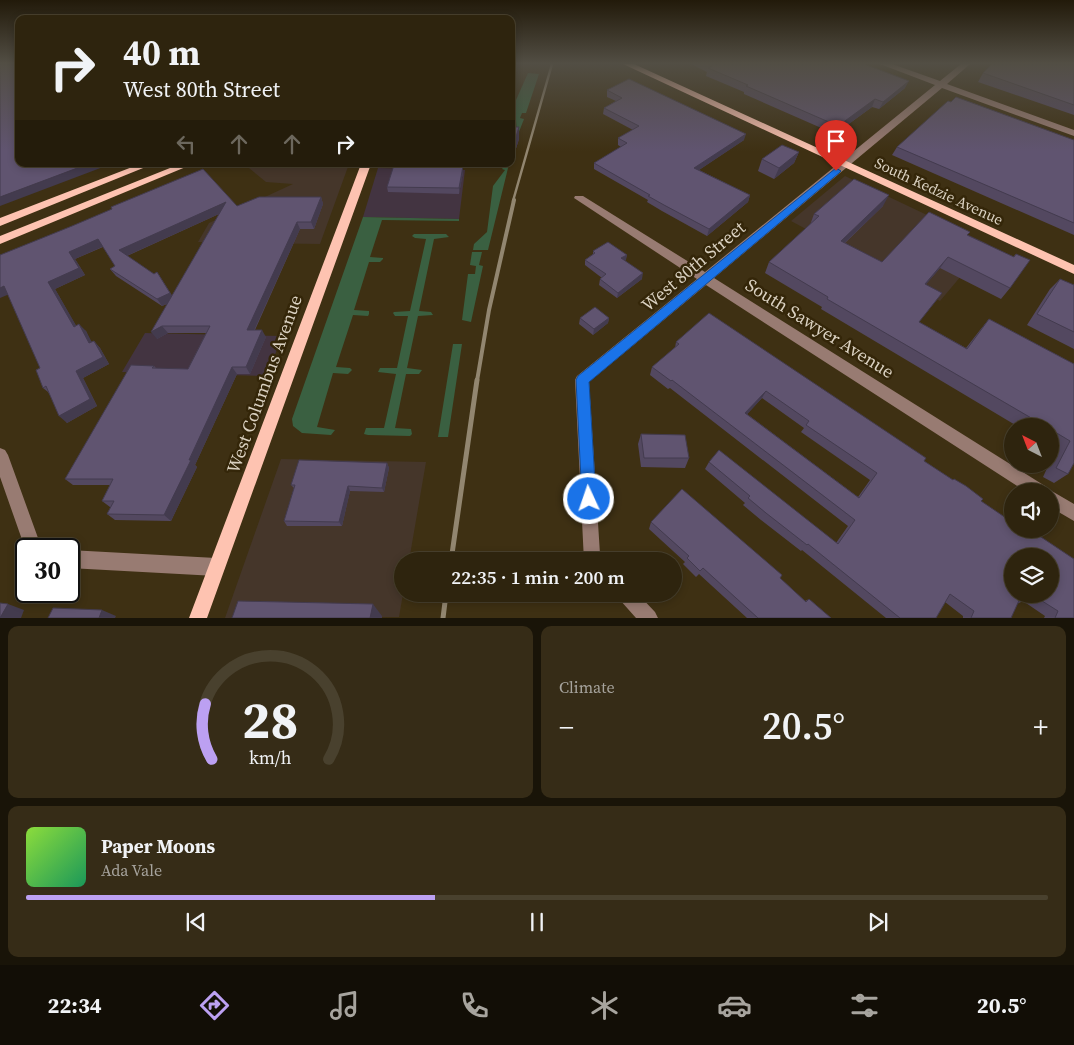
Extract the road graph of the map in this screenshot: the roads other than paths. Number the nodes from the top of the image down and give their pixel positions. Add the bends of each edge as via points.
1 (690, 93) edge
2 (931, 93) edge
3 (963, 93) edge
4 (1074, 133) edge
5 (844, 164) junction
6 (140, 167) edge
7 (181, 167) edge
8 (365, 167) edge
9 (579, 198) dead end
10 (0, 222) edge
11 (0, 240) edge
12 (1074, 270) edge
13 (704, 279) junction
14 (0, 455) edge
15 (1026, 483) edge
16 (1059, 504) edge
17 (1074, 513) edge
18 (30, 538) edge
19 (592, 552) edge
20 (80, 560) edge
21 (216, 567) junction
22 (634, 602) edge
23 (198, 618) edge
24 (649, 618) edge

1 - 5 main road, South Kedzie Avenue
2 - 5 street, West 80th Street
3 - 4 street
5 - 12 main road, South Kedzie Avenue
5 - 13 street, West 80th Street
6 - 10 main road
7 - 11 main road
8 - 21 main road, West Columbus Avenue
9 - 13 street, South Sawyer Avenue
13 - 15 street, South Sawyer Avenue
13 - 19 street, West 80th Street via 582,380
14 - 18 street
16 - 17 street
20 - 21 street
21 - 23 main road, West Columbus Avenue
22 - 24 street

